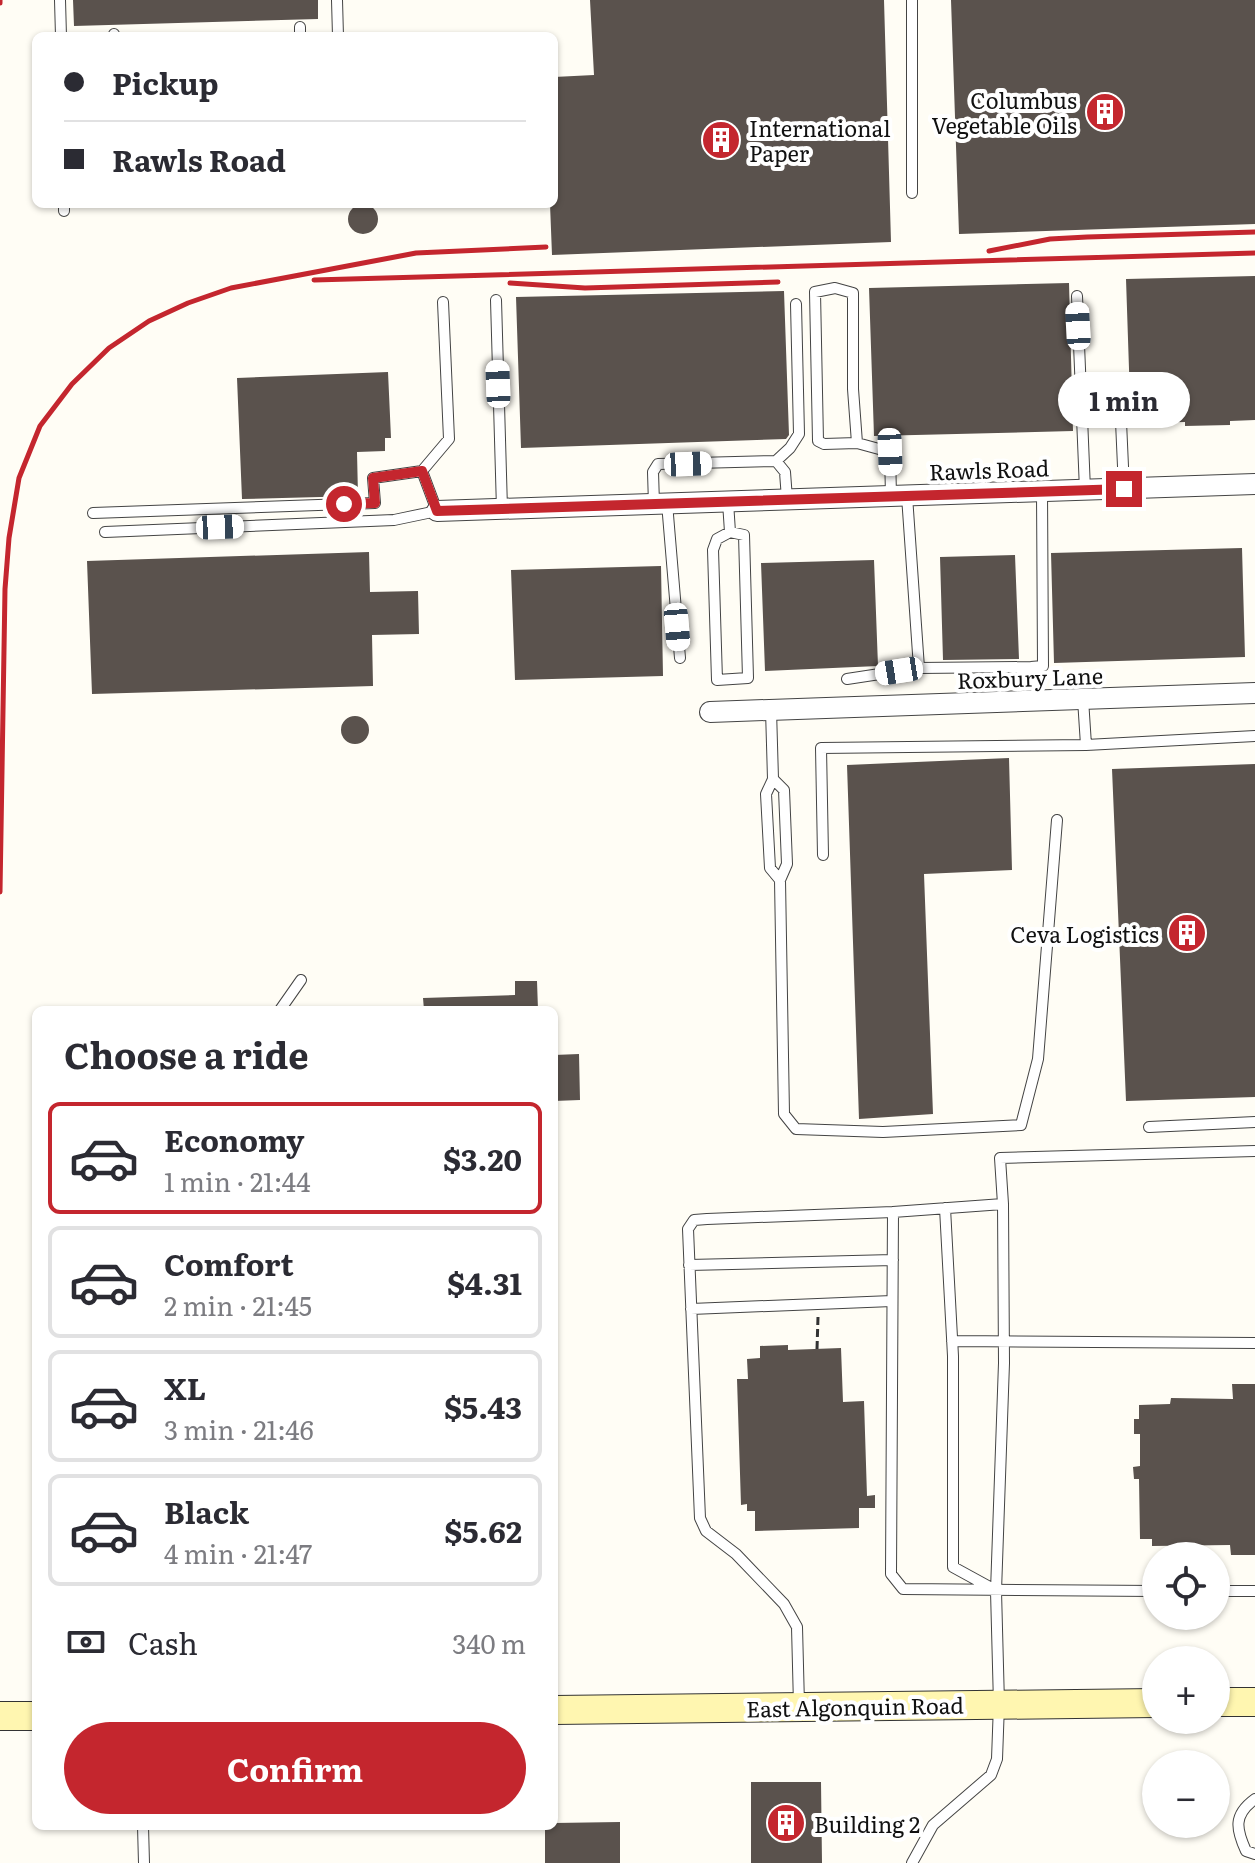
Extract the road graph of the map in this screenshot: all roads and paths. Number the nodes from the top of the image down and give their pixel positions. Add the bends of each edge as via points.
1 (60, 0) edge
2 (337, 0) edge
3 (912, 0) edge
4 (61, 32) edge
5 (338, 32) edge
6 (912, 193) dead end
7 (1077, 296) dead end
8 (496, 300) dead end
9 (443, 302) dead end
10 (796, 304) dead end
11 (1120, 399) dead end
12 (857, 443) junction
13 (776, 461) junction
14 (422, 471) junction
15 (1255, 484) edge
16 (1124, 489) junction
17 (1085, 490) junction
18 (1042, 491) junction
19 (899, 496) junction
20 (787, 500) junction
21 (728, 502) junction
22 (660, 504) junction
23 (502, 509) junction
24 (437, 511) junction
25 (93, 513) dead end
26 (105, 532) dead end
27 (730, 532) junction
28 (680, 658) dead end
29 (919, 668) junction
30 (847, 679) dead end
31 (1255, 693) edge
32 (1083, 699) junction
33 (771, 710) junction
34 (710, 712) dead end
35 (1255, 736) edge
36 (1086, 745) junction
37 (773, 779) junction
38 (1057, 820) dead end
39 (823, 855) dead end
40 (780, 880) junction
41 (301, 980) dead end
42 (283, 1006) edge
43 (1255, 1122) edge
44 (1149, 1127) dead end
45 (1255, 1151) edge
46 (1003, 1204) junction
47 (945, 1208) junction
48 (893, 1212) junction
49 (893, 1260) junction
50 (689, 1265) junction
51 (892, 1301) junction
52 (691, 1309) junction
53 (818, 1311) dead end
54 (952, 1341) junction
55 (1004, 1341) junction
56 (1255, 1343) edge
57 (817, 1349) dead end
58 (996, 1591) junction
59 (1142, 1591) edge
60 (1230, 1591) edge
61 (1255, 1591) edge
62 (1230, 1702) edge
63 (1255, 1702) edge
64 (1142, 1703) edge
65 (999, 1704) junction
66 (799, 1707) junction
67 (558, 1710) edge
68 (0, 1716) edge
69 (32, 1716) edge
70 (1255, 1799) edge
71 (143, 1830) edge
72 (1255, 1854) edge
73 (144, 1863) edge
74 (912, 1863) edge

1 - 4 lane
2 - 5 lane
3 - 6 lane
7 - 17 lane
8 - 23 lane
9 - 14 lane via 449,439
10 - 13 lane via 799,434
11 - 16 lane
12 - 12 lane via 853,293 835,288 815,292 818,441
12 - 19 lane via 890,452
13 - 20 lane via 785,472
13 - 22 lane via 658,464 653,472
14 - 24 lane
14 - 25 lane via 373,478 375,503
15 - 16 street, Rawls Road
16 - 17 street, Rawls Road
17 - 18 street, Rawls Road
18 - 19 street, Rawls Road
18 - 29 lane via 1043,666
19 - 20 street, Rawls Road
19 - 29 lane
20 - 21 street, Rawls Road
21 - 22 street, Rawls Road
21 - 27 lane
22 - 23 street, Rawls Road
22 - 28 lane
23 - 24 street, Rawls Road
24 - 26 lane via 394,520
27 - 27 lane via 744,535 748,678 717,680 713,550 717,539
29 - 30 lane
31 - 32 street, Roxbury Lane
32 - 33 street, Roxbury Lane
32 - 36 lane
33 - 34 street, Roxbury Lane
33 - 37 lane
35 - 36 lane
36 - 39 lane via 821,748
37 - 40 lane via 766,794 770,868
37 - 40 lane via 784,790 787,864
38 - 40 lane via 1038,1059 1021,1125 883,1132 796,1129 784,1114
41 - 42 lane
43 - 44 lane
45 - 46 lane via 1000,1158
46 - 47 lane
46 - 55 lane
47 - 48 lane
47 - 54 lane
48 - 49 lane
48 - 50 lane via 694,1220 688,1229
49 - 50 lane
49 - 51 lane
50 - 52 lane
51 - 52 lane
51 - 58 lane via 891,1574 903,1589
52 - 66 lane via 700,1518 706,1531 784,1604 797,1627
53 - 57 path
54 - 55 lane
54 - 58 lane via 953,1567
55 - 56 lane
55 - 58 lane
58 - 59 lane
58 - 65 lane
60 - 61 lane
62 - 63 main road
64 - 65 main road, East Algonquin Road
65 - 66 main road, East Algonquin Road
65 - 74 lane via 997,1759 991,1775 933,1825
66 - 67 main road, East Algonquin Road
68 - 69 main road
70 - 72 lane via 1239,1816 1237,1832 1246,1851
71 - 73 lane

